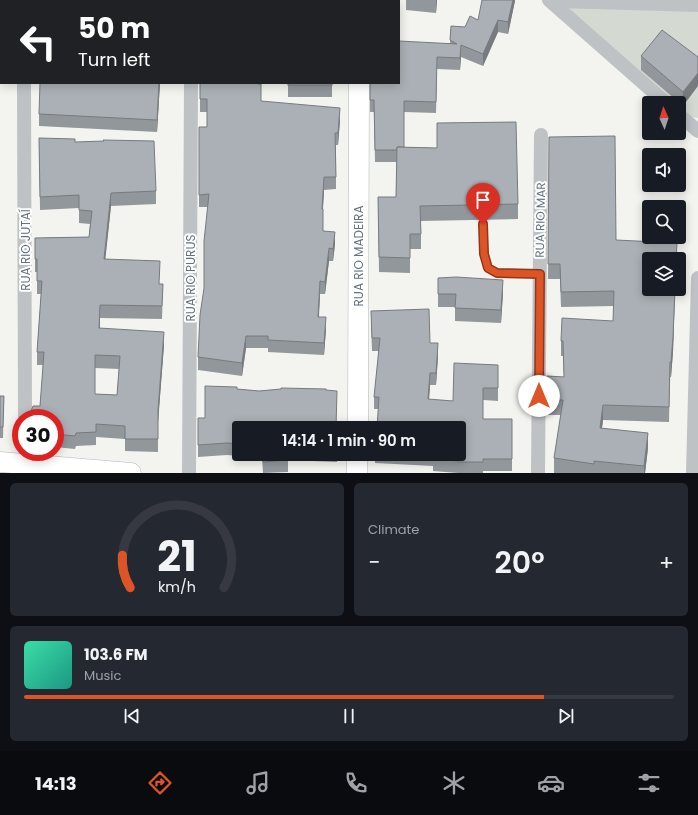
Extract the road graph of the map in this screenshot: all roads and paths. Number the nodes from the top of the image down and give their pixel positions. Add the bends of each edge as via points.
1 (549, 0) edge
2 (552, 0) edge
3 (698, 5) edge
4 (24, 84) edge
5 (191, 84) edge
6 (359, 84) edge
7 (658, 96) edge
8 (541, 135) dead end
9 (483, 224) dead end
10 (540, 274) junction
11 (698, 278) edge
12 (25, 409) edge
13 (358, 421) edge
14 (358, 461) edge
15 (0, 462) edge
16 (26, 463) edge
17 (131, 473) edge
18 (189, 473) edge
19 (357, 473) edge
20 (538, 473) edge
21 (693, 473) edge

1 - 7 street
2 - 3 street
4 - 12 street, RUA RIO JUTAÍ
5 - 18 street, RUA RIO PURUS
6 - 13 street, RUA RIO MADEIRA
8 - 10 street, RUA RIO MAR
9 - 10 lane via 484,254 488,268 497,273
10 - 20 street, RUA RIO MAR
11 - 21 street
14 - 19 street
15 - 16 street
16 - 17 street

